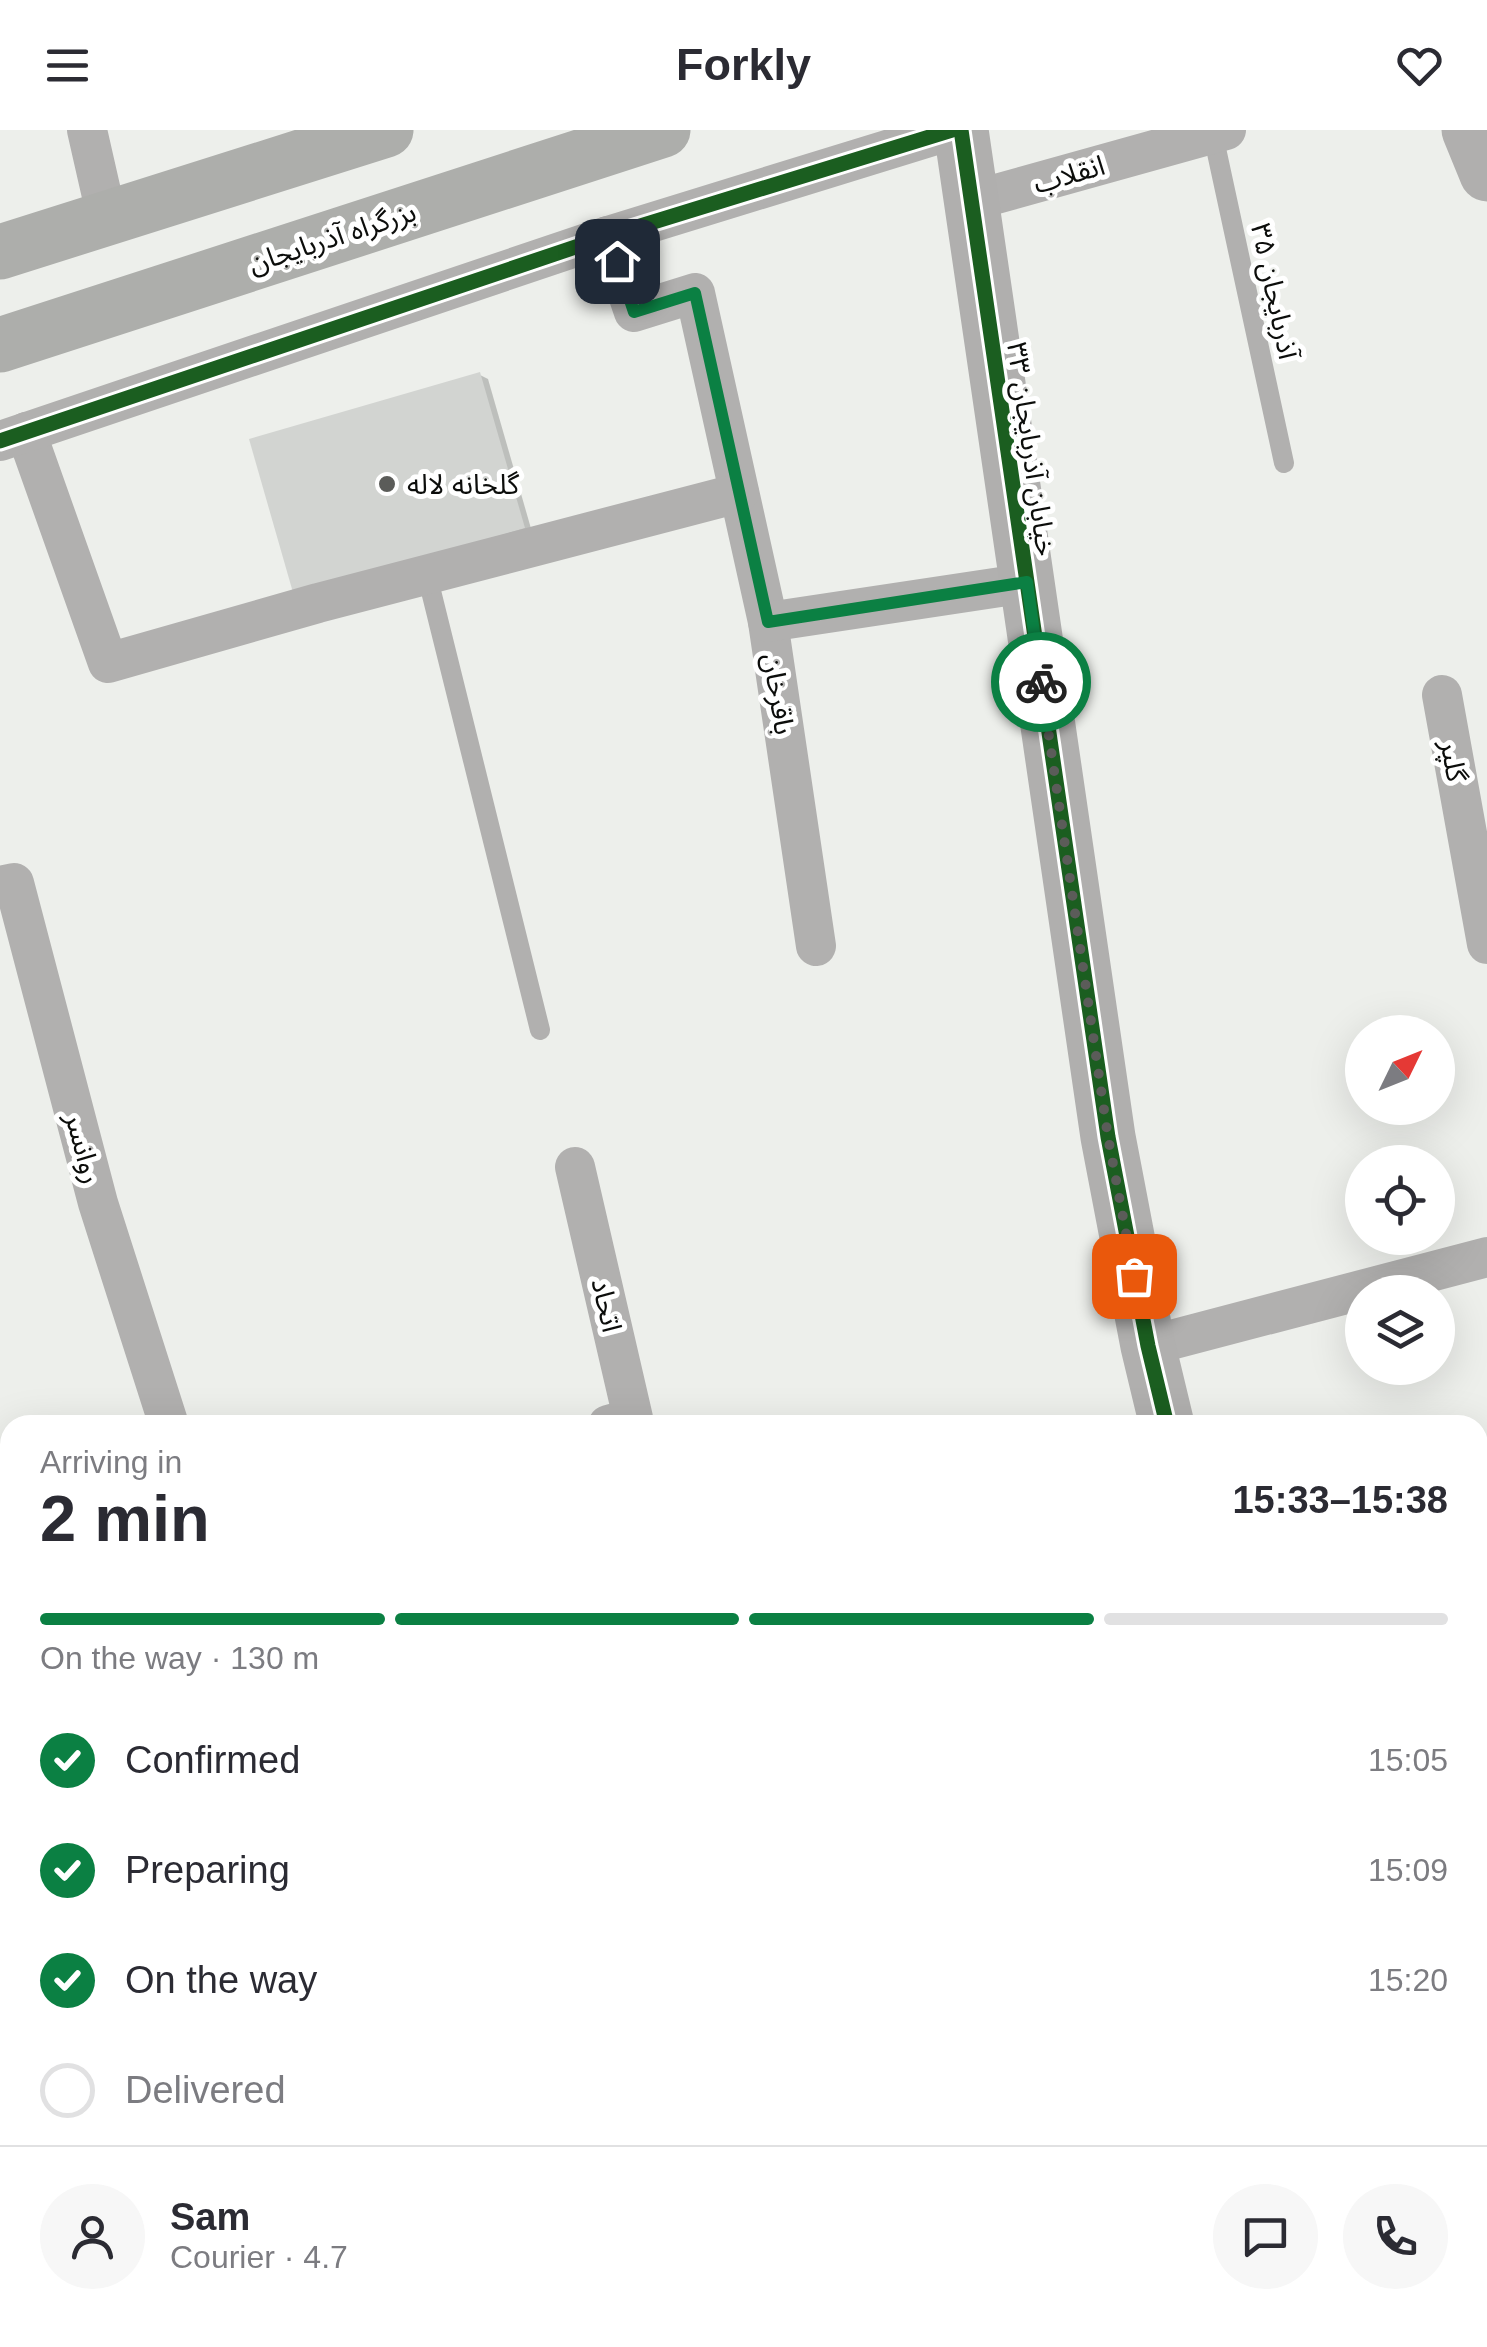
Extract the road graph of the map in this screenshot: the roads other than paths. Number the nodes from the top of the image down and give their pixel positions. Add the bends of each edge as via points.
1 (87, 130) edge
2 (663, 130) edge
3 (952, 130) edge
4 (960, 130) edge
5 (1217, 131) edge
6 (352, 135) edge
7 (971, 202) junction
8 (107, 218) junction
9 (608, 236) junction
10 (0, 252) edge
11 (0, 345) edge
12 (13, 436) edge
13 (1284, 463) dead end
14 (739, 494) junction
15 (427, 574) junction
16 (1027, 582) junction
17 (768, 622) junction
18 (1442, 696) dead end
19 (0, 886) edge
20 (1487, 944) edge
21 (816, 946) dead end
22 (540, 1030) dead end
23 (574, 1167) dead end
24 (1487, 1257) edge
25 (1148, 1346) junction
26 (166, 1415) edge
27 (632, 1415) edge
28 (1165, 1415) edge

1 - 8 street
2 - 11 highway, بزرگراه آذربایجان
3 - 9 street
4 - 7 street, خیابان آذربایجان ۳۳
5 - 7 street, انقلاب
5 - 13 lane, آذربایجان ۳۵
6 - 8 highway
7 - 16 street, خیابان آذربایجان ۳۳
8 - 10 highway
9 - 12 street
9 - 14 street, باقرخان via 634,312 695,293
12 - 15 street via 108,663
14 - 15 street
14 - 17 street, باقرخان
15 - 22 lane
16 - 17 street
16 - 25 street, خیابان آذربایجان ۳۳ via 1108,1137
17 - 21 street, باقرخان
18 - 20 street, گلپر
19 - 26 street, روانسر via 14,882 98,1204
23 - 27 street, اتحاد
24 - 25 street
25 - 28 street, خیابان آذربایجان ۳۳

